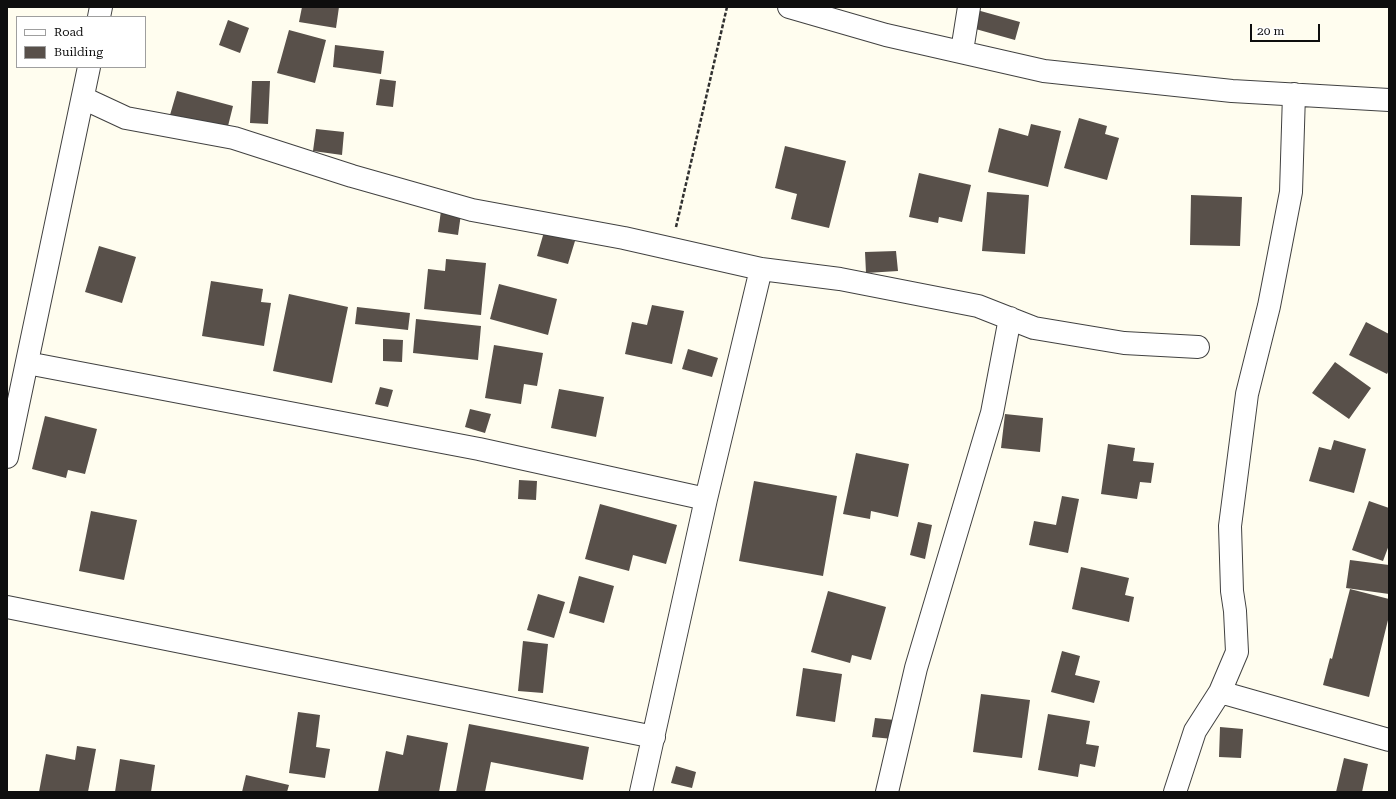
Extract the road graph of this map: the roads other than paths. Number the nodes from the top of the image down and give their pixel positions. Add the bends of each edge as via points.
1 (789, 7) edge
2 (969, 7) edge
3 (962, 51) junction
4 (89, 68) edge
5 (1294, 94) junction
6 (83, 98) junction
7 (1389, 100) edge
8 (761, 269) junction
9 (1010, 318) junction
10 (1198, 346) dead end
11 (26, 363) junction
12 (12, 412) edge
13 (7, 457) edge
14 (706, 499) junction
15 (7, 607) edge
16 (1220, 692) junction
17 (654, 737) junction
18 (1389, 740) edge
19 (642, 792) edge
20 (887, 792) edge
21 (1175, 792) edge

1 - 3 street via 886,35
2 - 3 street
3 - 5 street via 1044,70 1232,91
4 - 6 street
5 - 7 street
5 - 16 street via 1291,192 1269,306 1247,394 1230,526 1237,652
6 - 8 street via 126,118 234,138 352,176 472,210 624,238
6 - 11 street
8 - 9 street via 840,280 978,306
8 - 14 street
9 - 10 street via 1034,328 1124,343
9 - 20 street via 992,413 916,668
11 - 12 street
11 - 14 street via 479,449
12 - 13 street
14 - 17 street
15 - 17 street
16 - 18 street
16 - 21 street via 1195,731
17 - 19 street

